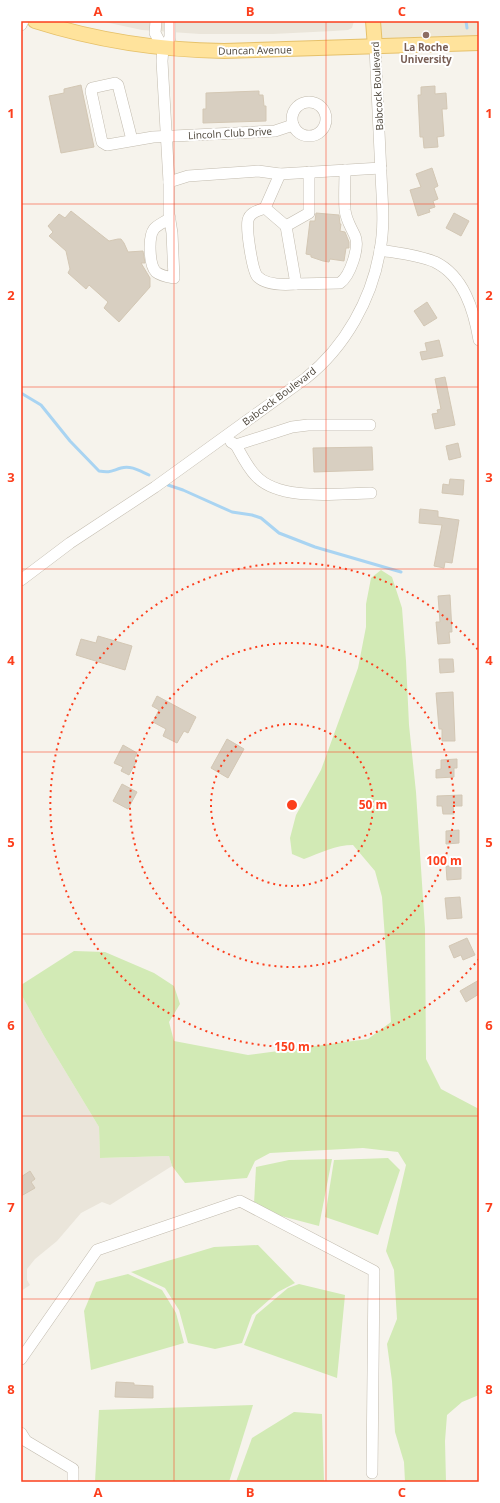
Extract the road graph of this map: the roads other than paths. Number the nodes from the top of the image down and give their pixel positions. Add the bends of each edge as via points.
1 (23, 21) edge
2 (35, 21) edge
3 (156, 21) edge
4 (170, 21) edge
5 (373, 21) edge
6 (21, 25) edge
7 (479, 43) edge
8 (375, 47) junction
9 (163, 48) junction
10 (293, 125) dead end
11 (166, 136) junction
12 (132, 140) junction
13 (381, 168) junction
14 (345, 170) junction
15 (309, 172) junction
16 (280, 174) junction
17 (169, 182) junction
18 (265, 208) junction
19 (170, 218) junction
20 (286, 226) junction
21 (380, 250) junction
22 (296, 284) junction
23 (479, 340) edge
24 (370, 425) dead end
25 (223, 438) junction
26 (236, 446) junction
27 (371, 493) dead end
28 (21, 580) edge
29 (21, 1359) edge
30 (21, 1433) edge
31 (372, 1473) dead end
32 (73, 1482) edge

1 - 6 street
2 - 9 main road, Duncan Avenue via 101,39
3 - 9 street via 155,33
4 - 9 street via 170,38
5 - 8 main road, Babcock Boulevard
7 - 8 main road, Duncan Avenue
8 - 9 main road, Duncan Avenue via 224,51
8 - 13 street, Babcock Boulevard
9 - 11 street
10 - 11 street, Lincoln Club Drive via 275,131
11 - 12 street, Lincoln Club Drive
11 - 17 street
12 - 12 street, Lincoln Club Drive via 107,145 102,142 92,88 116,83 118,85
13 - 14 street
13 - 21 street, Babcock Boulevard via 383,220
14 - 15 street
14 - 22 street via 345,211 356,242 352,266 345,280 340,283
15 - 16 street
15 - 20 street via 309,213
16 - 17 street via 258,170 188,176
16 - 18 street
17 - 19 street
18 - 20 street
18 - 22 street via 253,212 248,220 254,270 258,277 265,281 283,285
19 - 19 street via 154,229 150,248 155,271 174,278
20 - 22 street
21 - 23 street via 424,259 447,270 467,297
21 - 25 street, Babcock Boulevard via 369,292 332,353 306,378
24 - 26 street via 292,427
25 - 26 street
25 - 28 street, Babcock Boulevard via 70,543
26 - 27 street via 256,476 278,490 296,494
29 - 31 street via 97,1250 240,1202 374,1271
30 - 32 street via 26,1442 73,1469

